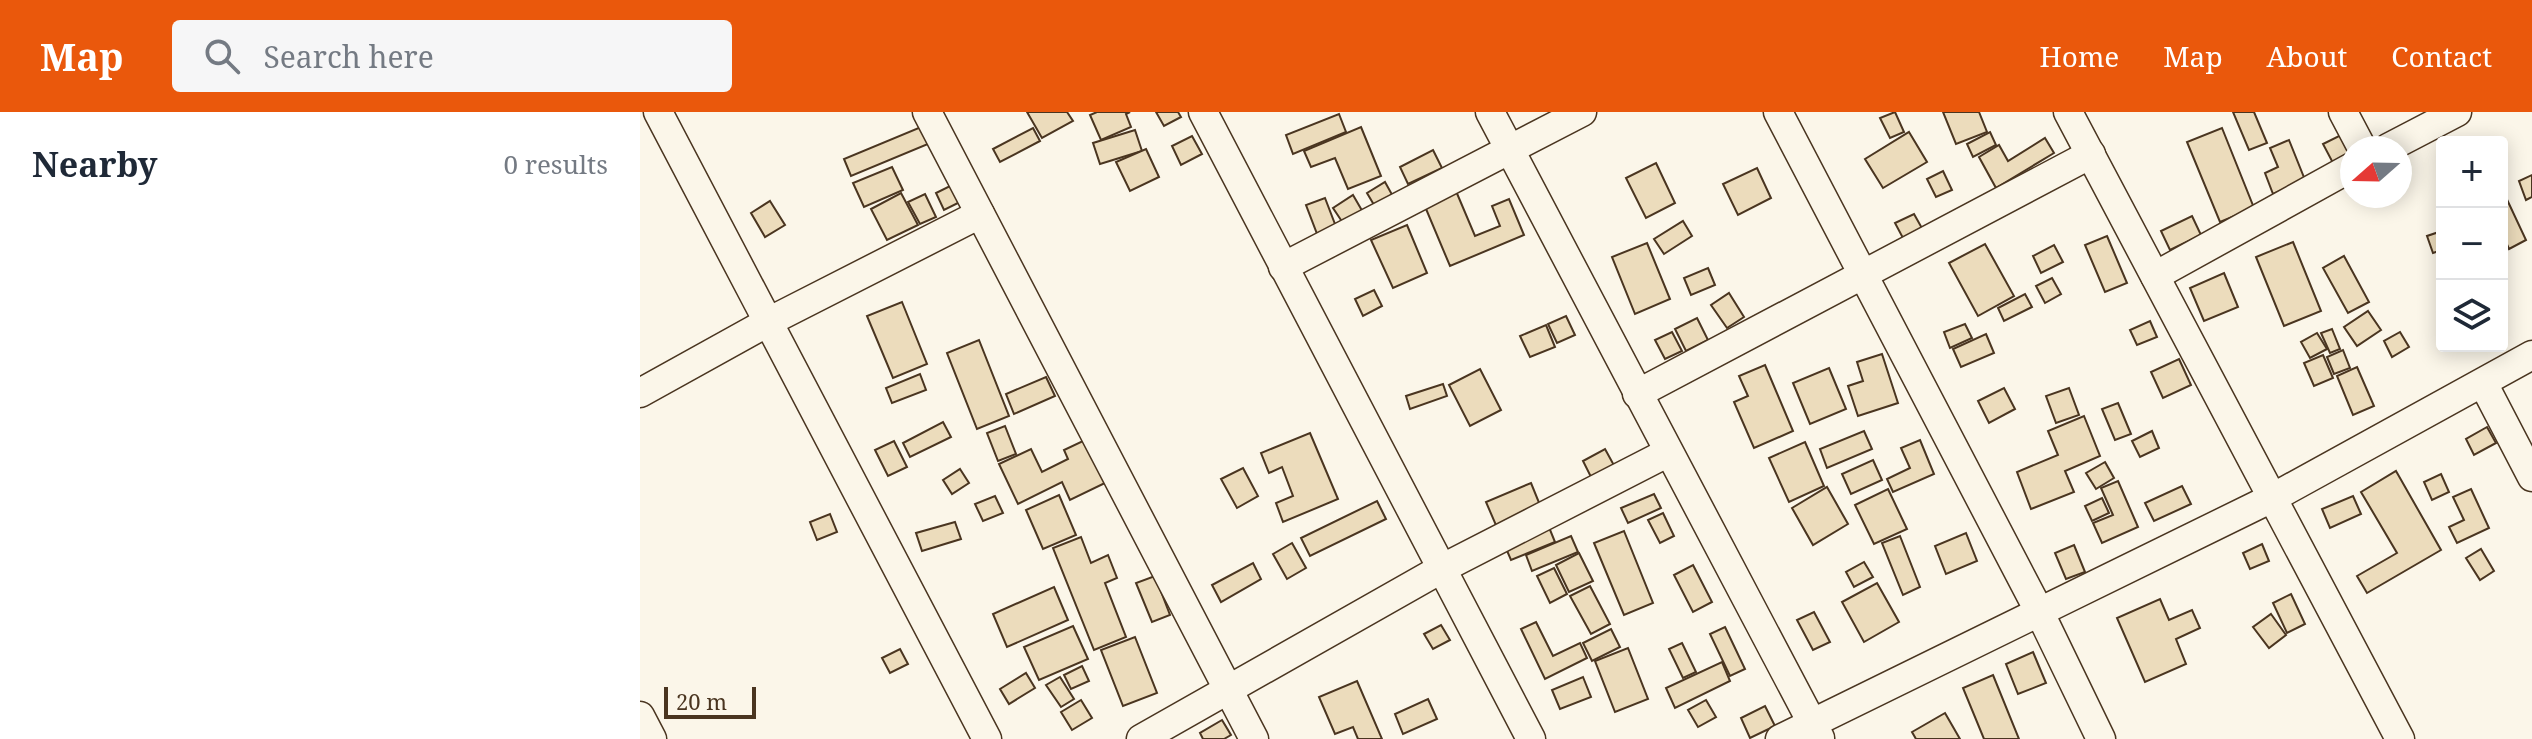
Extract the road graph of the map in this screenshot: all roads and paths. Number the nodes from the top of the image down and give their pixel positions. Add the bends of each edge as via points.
1 (658, 112) edge
2 (927, 112) edge
3 (1203, 112) edge
4 (1490, 112) edge
5 (1582, 112) edge
6 (1778, 112) edge
7 (2068, 112) edge
8 (2343, 112) edge
9 (2457, 112) edge
10 (2356, 136) edge
11 (2411, 136) edge
12 (1510, 150) junction
13 (2091, 154) junction
14 (2340, 174) edge
15 (980, 214) junction
16 (1283, 267) junction
17 (2155, 276) junction
18 (1864, 277) junction
19 (768, 322) junction
20 (2532, 355) edge
21 (2483, 383) junction
22 (640, 393) edge
23 (1637, 394) junction
24 (1667, 453) junction
25 (2532, 477) edge
26 (2274, 497) junction
27 (1441, 569) junction
28 (2039, 611) junction
29 (1228, 689) junction
30 (640, 716) edge
31 (1817, 731) edge
32 (652, 739) edge
33 (987, 739) edge
34 (1141, 739) edge
35 (1254, 739) edge
36 (1531, 739) edge
37 (1780, 739) edge
38 (2101, 739) edge
39 (2400, 739) edge

1 - 19 street
2 - 15 street
3 - 16 street
4 - 12 street
5 - 12 street
6 - 18 street
7 - 13 street
8 - 10 street
9 - 11 street
12 - 16 street
12 - 23 street
13 - 17 street
13 - 18 street
14 - 17 street
15 - 19 street
15 - 29 street
16 - 27 street
17 - 26 street
18 - 23 street
18 - 28 street
19 - 22 street
19 - 33 street
20 - 21 street
21 - 25 street
21 - 26 street
23 - 24 street
24 - 27 street
24 - 31 street
26 - 28 street
26 - 39 street
27 - 29 street
27 - 36 street
28 - 31 street
28 - 38 street
29 - 34 street
29 - 35 street
30 - 32 street
31 - 37 street

